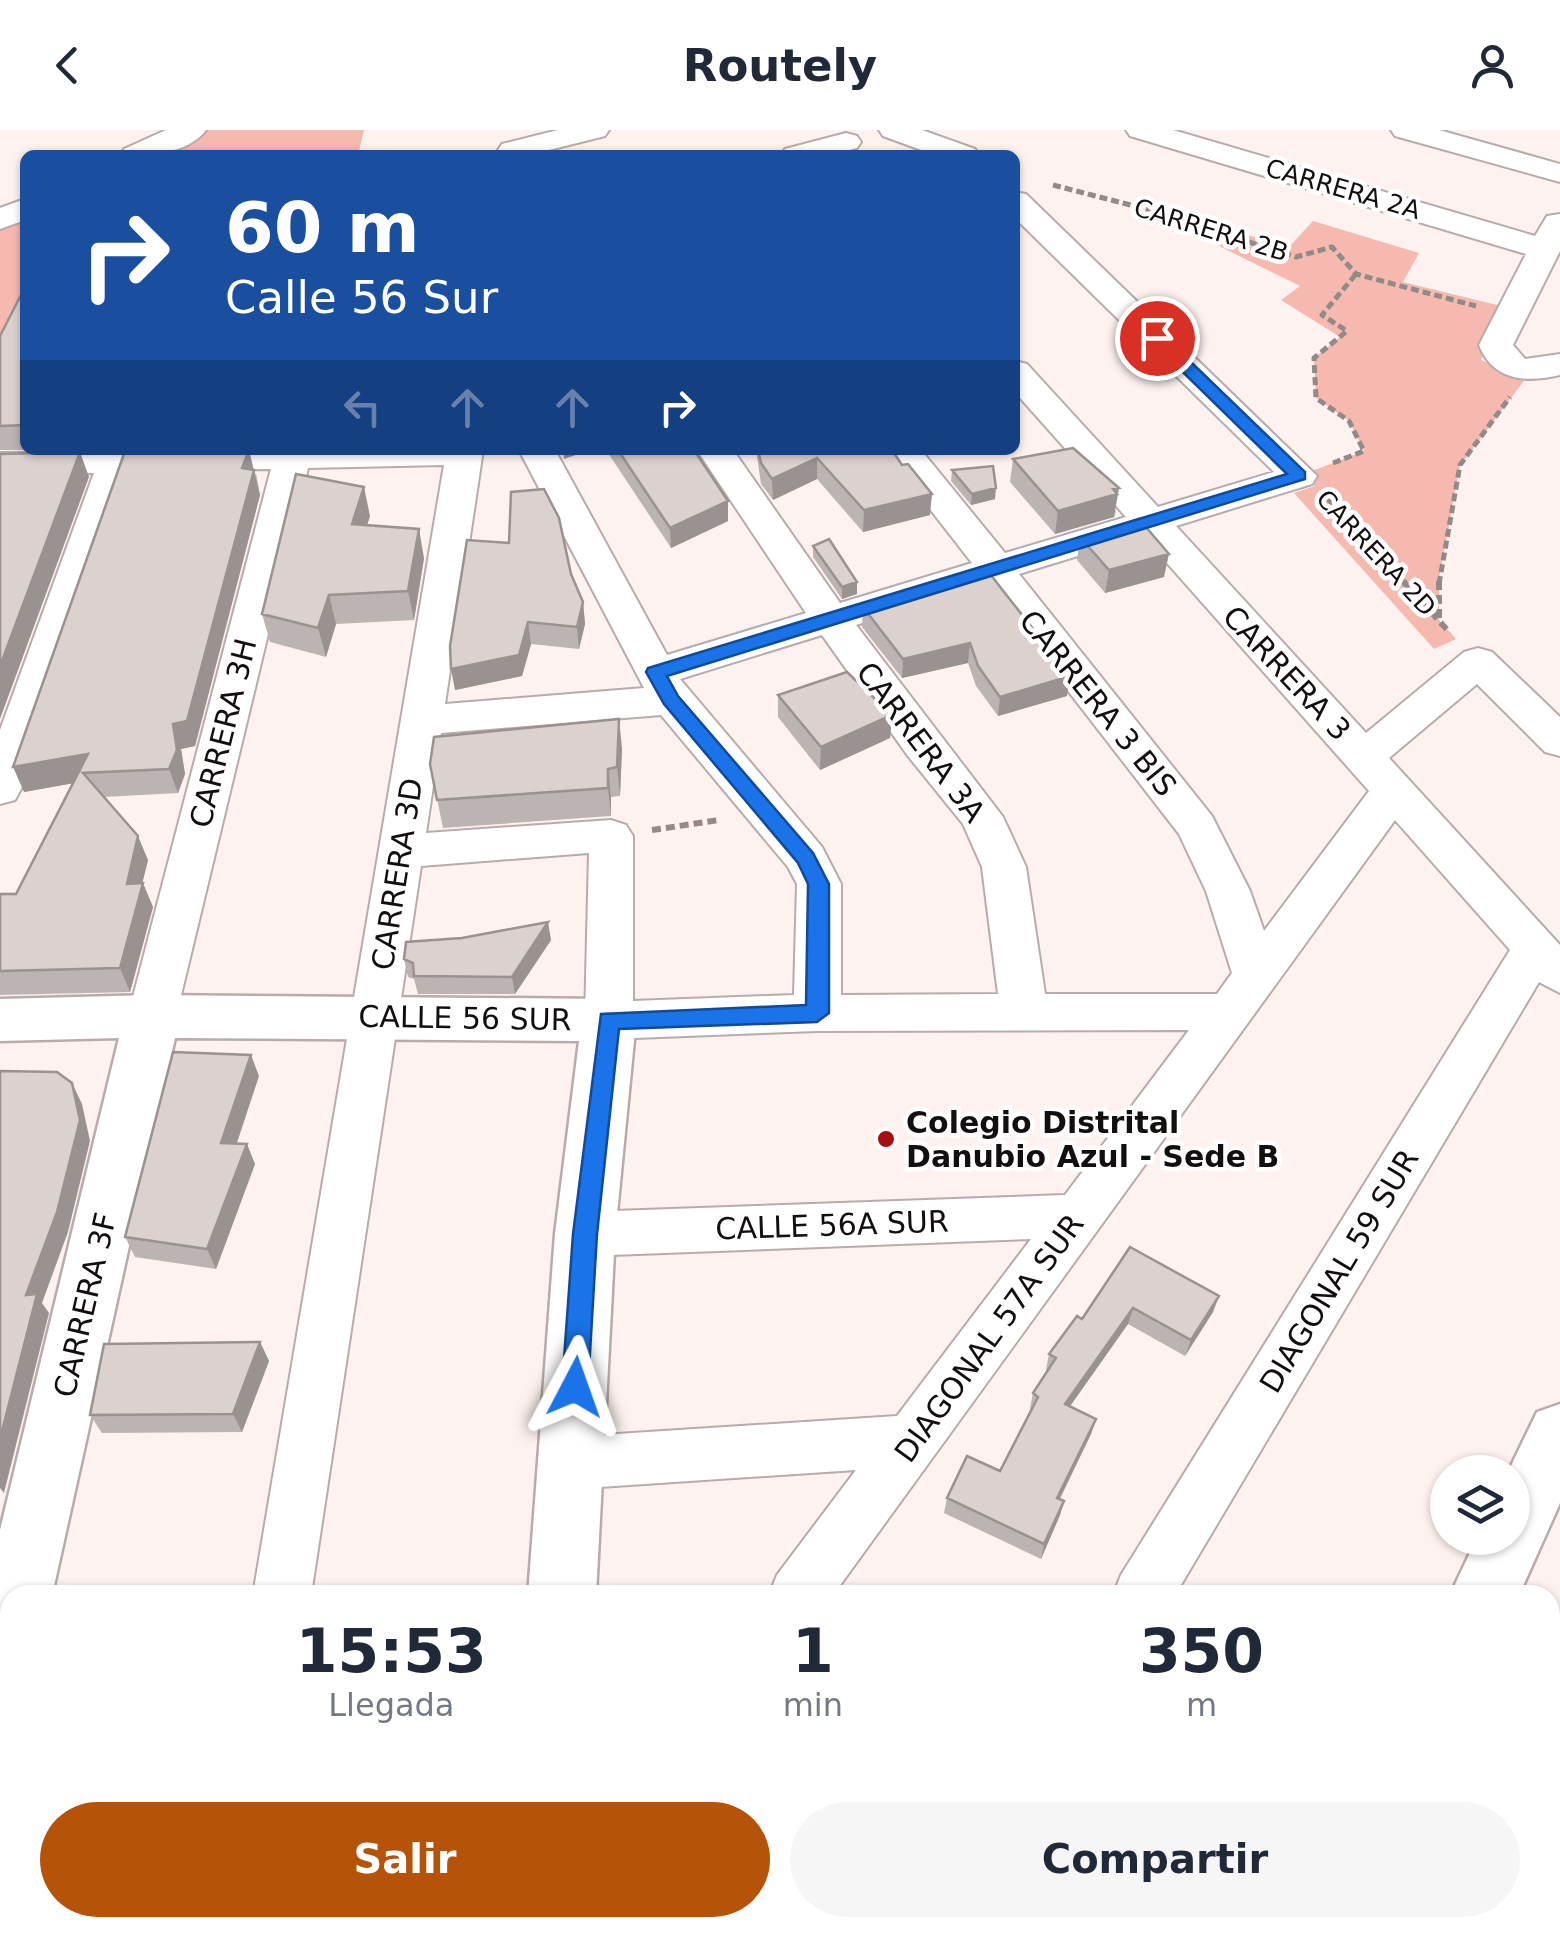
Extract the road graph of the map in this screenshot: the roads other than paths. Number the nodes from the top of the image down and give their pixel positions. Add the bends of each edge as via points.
1 (191, 130) edge
2 (594, 130) edge
3 (894, 130) edge
4 (1141, 130) edge
5 (1406, 130) edge
6 (846, 142) edge
7 (514, 145) edge
8 (146, 150) edge
9 (815, 150) edge
10 (950, 150) edge
11 (1560, 173) edge
12 (1021, 189) edge
13 (1552, 234) edge
14 (1545, 369) edge
15 (1020, 377) edge
16 (206, 455) edge
17 (293, 455) edge
18 (465, 455) edge
19 (541, 455) edge
20 (718, 455) edge
21 (906, 455) edge
22 (118, 456) edge
23 (0, 464) edge
24 (1148, 521) junction
25 (996, 568) junction
26 (830, 618) junction
27 (663, 686) junction
28 (422, 720) junction
29 (1560, 742) edge
30 (1379, 774) junction
31 (0, 789) edge
32 (401, 851) junction
33 (1548, 961) edge
34 (1243, 994) junction
35 (1024, 1012) junction
36 (817, 1013) junction
37 (152, 1016) junction
38 (374, 1017) junction
39 (0, 1020) edge
40 (609, 1020) junction
41 (1078, 1216) junction
42 (585, 1234) junction
43 (1560, 1433) edge
44 (912, 1441) junction
45 (570, 1464) junction
46 (1530, 1497) edge
47 (1503, 1555) edge
48 (20, 1585) edge
49 (284, 1585) edge
50 (563, 1585) edge
51 (805, 1585) edge
52 (1148, 1585) edge
53 (1489, 1585) edge

1 - 8 street
2 - 7 street
3 - 10 street
4 - 13 street, CARRERA 2A
5 - 11 street
6 - 9 street
12 - 24 street, CARRERA 2D via 1299,476
13 - 14 street via 1496,345 1508,363
15 - 24 street, CARRERA 3
16 - 22 street
17 - 37 street, CARRERA 3H
18 - 28 street, CARRERA 3D
19 - 27 street
20 - 26 street, CARRERA 3A
21 - 25 street, CARRERA 3 BIS
22 - 23 street
22 - 31 street
24 - 25 street
24 - 30 street, CARRERA 3
25 - 26 street
25 - 34 street, CARRERA 3 BIS via 1197,827 1228,891
26 - 27 street
26 - 35 street, CARRERA 3A via 981,818 1004,867
27 - 28 street
27 - 36 street via 806,858 819,884
28 - 32 street, CARRERA 3D
29 - 30 street, DIAGONAL 57A SUR via 1478,661
30 - 33 street, CARRERA 3
30 - 34 street, DIAGONAL 57A SUR
32 - 38 street, CARRERA 3D
32 - 40 street via 611,836
33 - 52 street, DIAGONAL 59 SUR
34 - 35 street, CALLE 56 SUR
34 - 41 street, DIAGONAL 57A SUR
35 - 36 street, CALLE 56 SUR
36 - 40 street, CALLE 56 SUR
37 - 38 street, CALLE 56 SUR
37 - 39 street, CALLE 56 SUR
37 - 48 street, CARRERA 3F
38 - 40 street, CALLE 56 SUR
38 - 49 street, CARRERA 3D
40 - 42 street
41 - 42 street, CALLE 56A SUR
41 - 44 street, DIAGONAL 57A SUR
42 - 45 street
43 - 46 street
44 - 45 street
44 - 51 street, DIAGONAL 57A SUR
45 - 50 street
47 - 53 street

